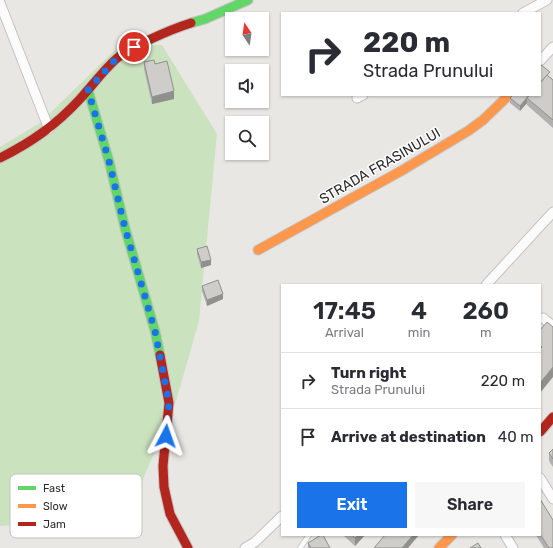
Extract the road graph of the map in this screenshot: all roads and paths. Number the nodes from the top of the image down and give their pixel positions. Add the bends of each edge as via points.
1 (248, 0) edge
2 (548, 0) edge
3 (0, 3) edge
4 (525, 12) edge
5 (553, 47) edge
6 (541, 60) edge
7 (88, 90) junction
8 (508, 96) edge
9 (49, 129) junction
10 (0, 158) edge
11 (553, 212) edge
12 (258, 250) dead end
13 (487, 284) edge
14 (543, 318) dead end
15 (553, 326) edge
16 (553, 416) edge
17 (541, 431) edge
18 (541, 480) edge
19 (553, 499) edge
20 (281, 517) edge
21 (308, 536) edge
22 (451, 536) edge
23 (505, 536) edge
24 (188, 548) edge
25 (245, 548) edge
26 (300, 548) edge
27 (439, 548) edge
28 (513, 548) edge

1 - 7 street via 205,20 184,25 134,47 115,60
2 - 4 street
3 - 9 street
5 - 6 street
7 - 9 street
7 - 24 street via 155,331 169,403 163,466 164,487 170,514
8 - 12 street, STRADA FRASINULUI via 468,131
9 - 10 street
11 - 13 street
14 - 15 street
16 - 17 street
18 - 19 street
20 - 25 street
21 - 26 lane
22 - 27 street
23 - 28 street

